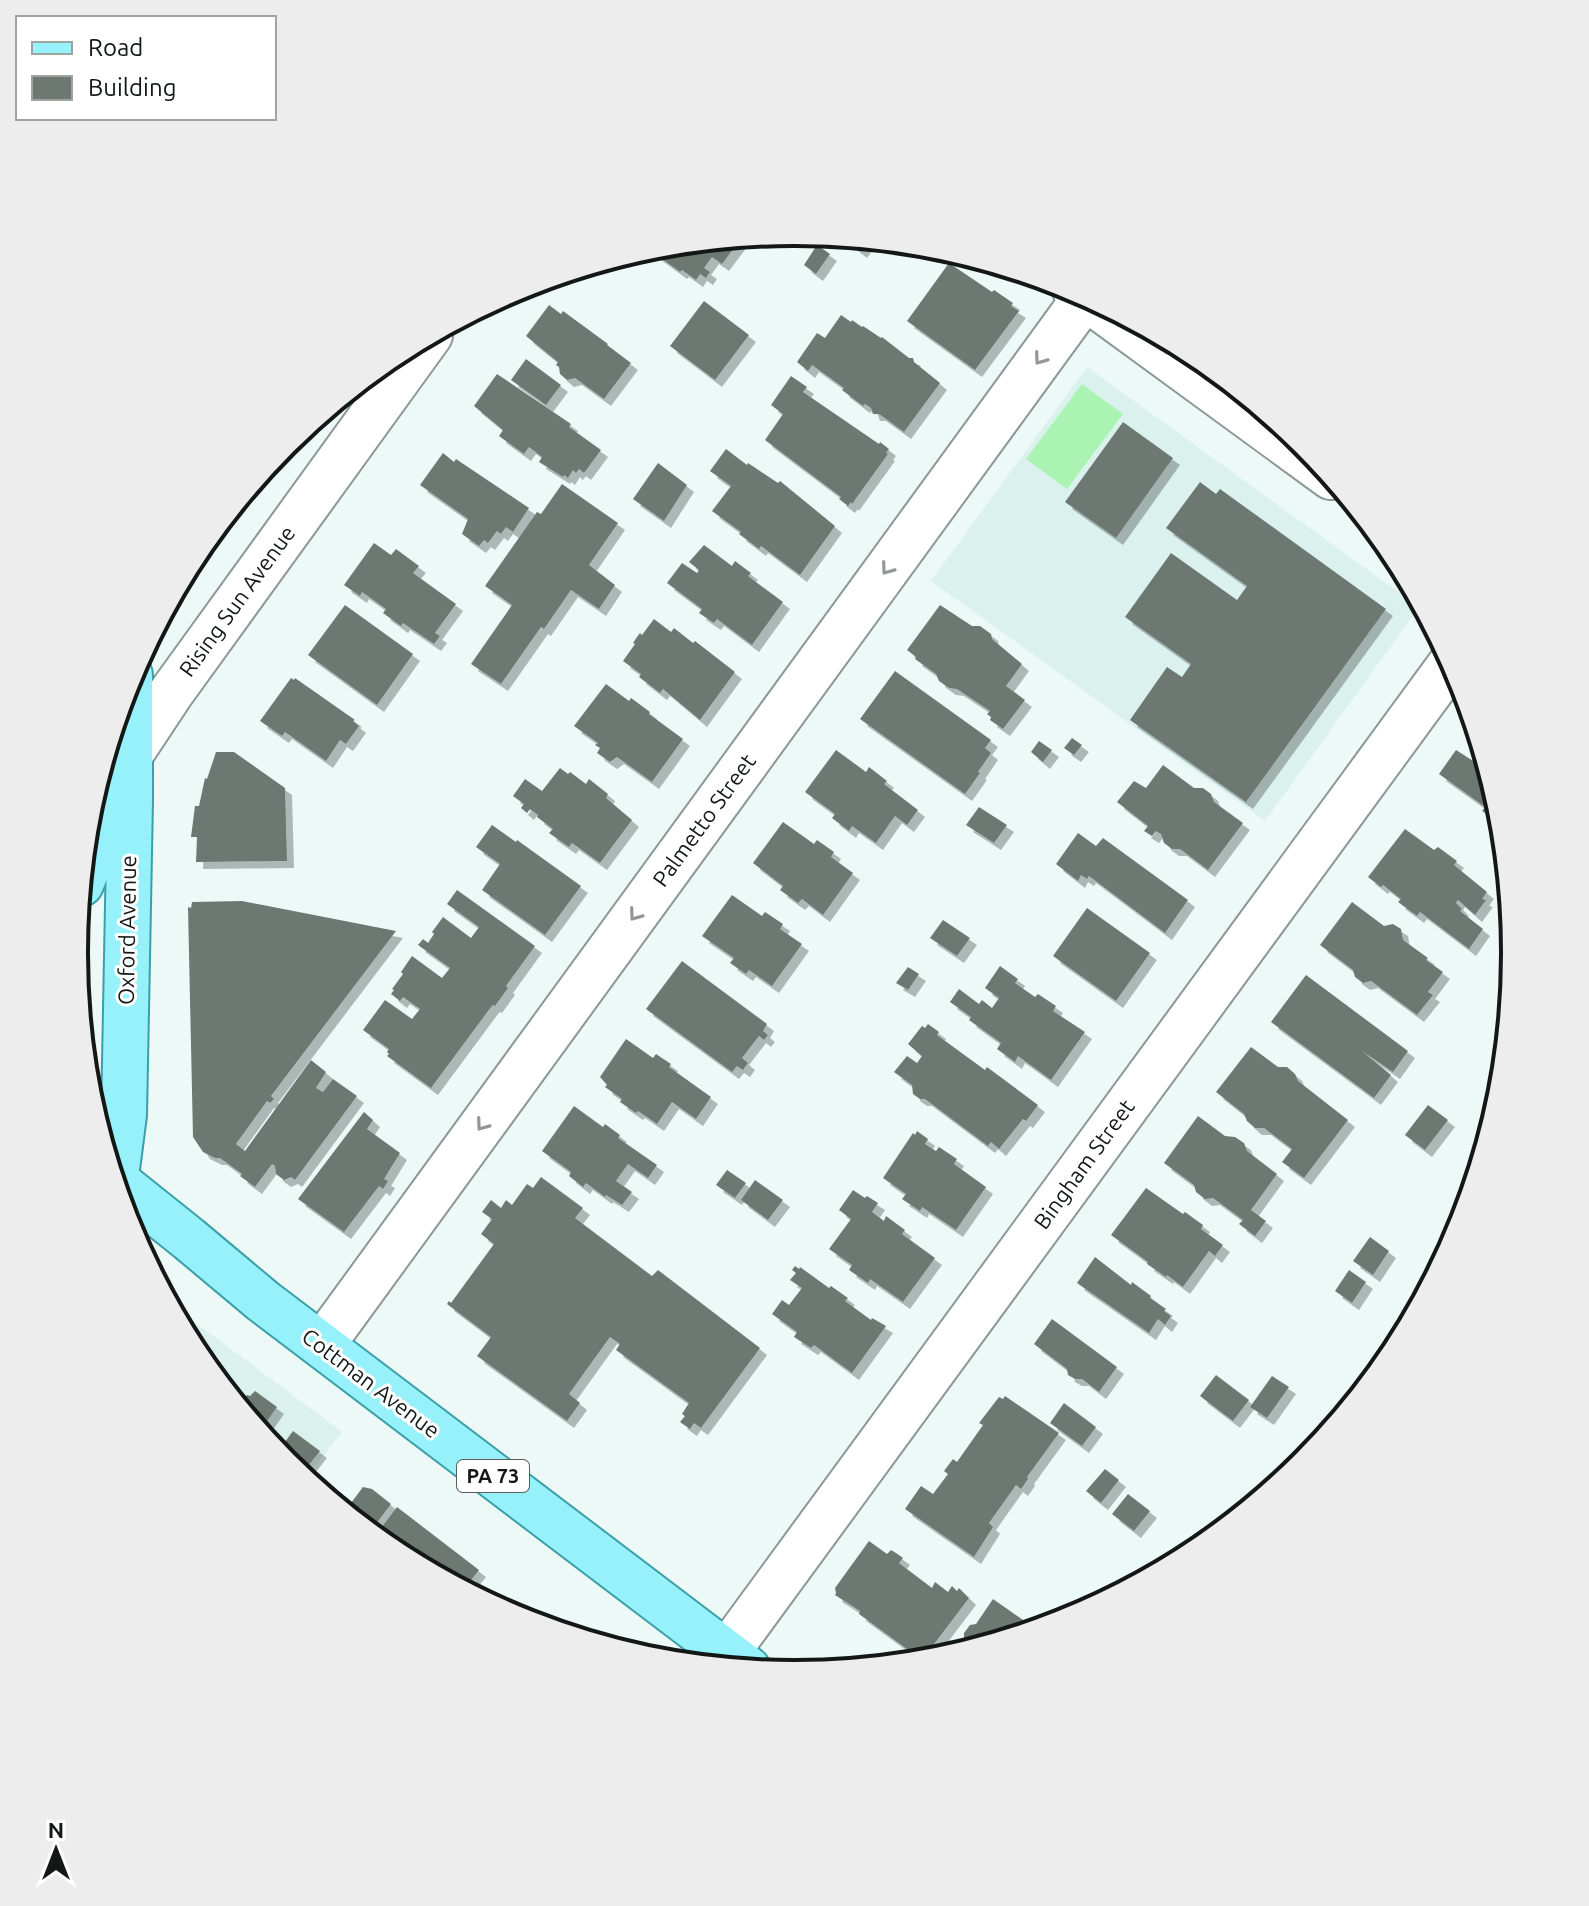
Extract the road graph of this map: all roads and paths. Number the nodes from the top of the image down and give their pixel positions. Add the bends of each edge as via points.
1 (1075, 304) edge
2 (1140, 337) edge
3 (412, 359) edge
4 (1276, 437) edge
5 (1443, 674) edge
6 (130, 713) edge
7 (130, 755) junction
8 (108, 789) edge
9 (118, 1157) edge
10 (131, 1194) edge
11 (322, 1345) junction
12 (721, 1655) edge
13 (734, 1656) edge

1 -> 11 street, Palmetto Street
2 - 4 street
3 - 7 street, Rising Sun Avenue
5 - 13 street, Bingham Street
6 - 7 main road, Oxford Avenue
7 - 8 main road, Rising Sun Avenue
7 - 9 main road, Oxford Avenue via 124,1115
10 - 11 main road, Cottman Avenue / PA 73
11 - 12 main road, Cottman Avenue / PA 73

